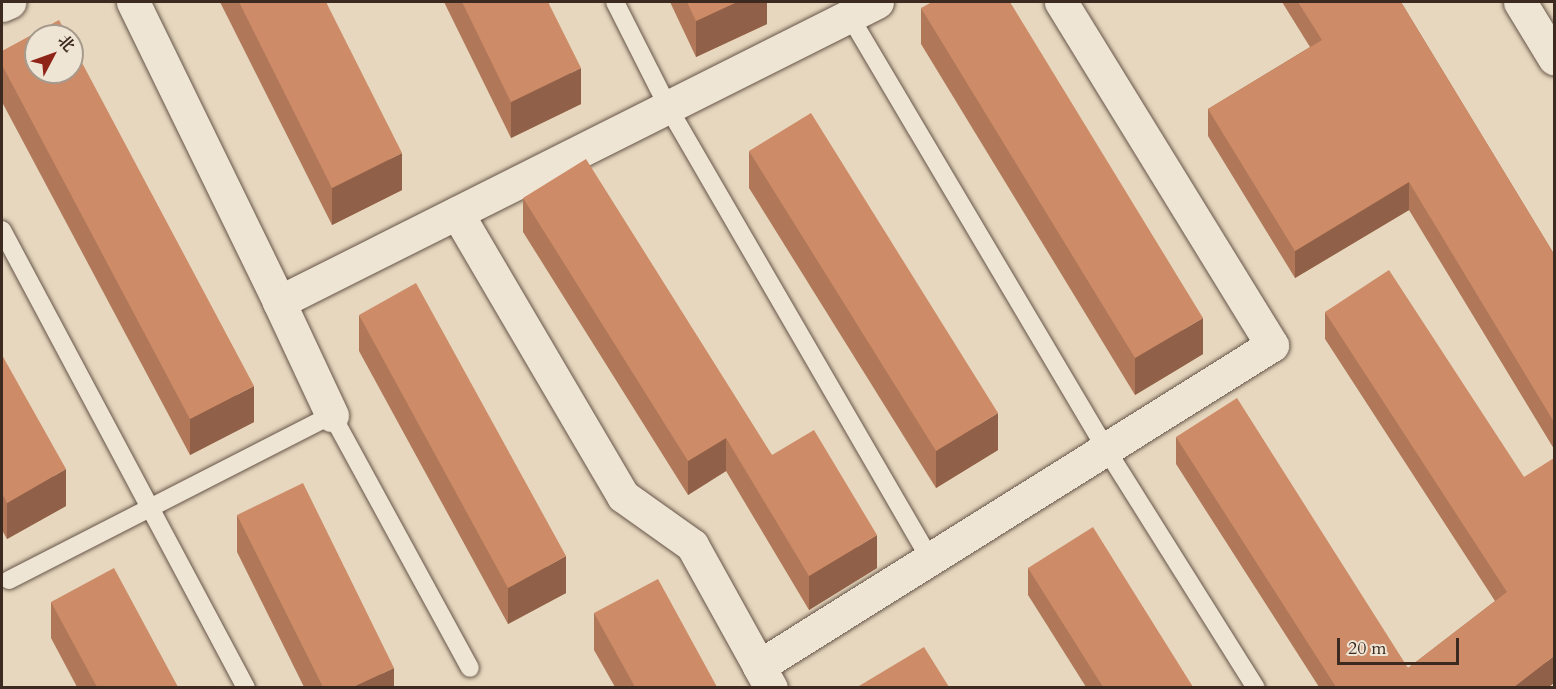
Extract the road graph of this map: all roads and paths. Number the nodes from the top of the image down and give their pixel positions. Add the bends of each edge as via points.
1 (9, 2) edge
2 (133, 2) edge
3 (615, 2) edge
4 (1061, 2) edge
5 (1520, 2) edge
6 (2, 5) edge
7 (863, 8) edge
8 (1554, 58) edge
9 (668, 107) junction
10 (457, 213) junction
11 (2, 230) edge
12 (279, 302) junction
13 (332, 415) junction
14 (1106, 449) junction
15 (149, 506) junction
16 (930, 559) junction
17 (9, 580) dead end
18 (470, 668) dead end
19 (765, 677) edge
20 (246, 687) edge
21 (1256, 687) edge

1 - 6 street
2 - 12 street
3 - 9 lane
4 - 14 street via 1272,345
5 - 8 street
7 - 9 street
7 - 14 lane
9 - 10 street
9 - 16 lane
10 - 12 street
10 - 19 street via 622,496 692,545
11 - 15 lane
12 - 13 street
13 - 15 lane
13 - 18 lane
14 - 16 street
14 - 21 lane
15 - 17 lane
15 - 20 lane
16 - 19 street

